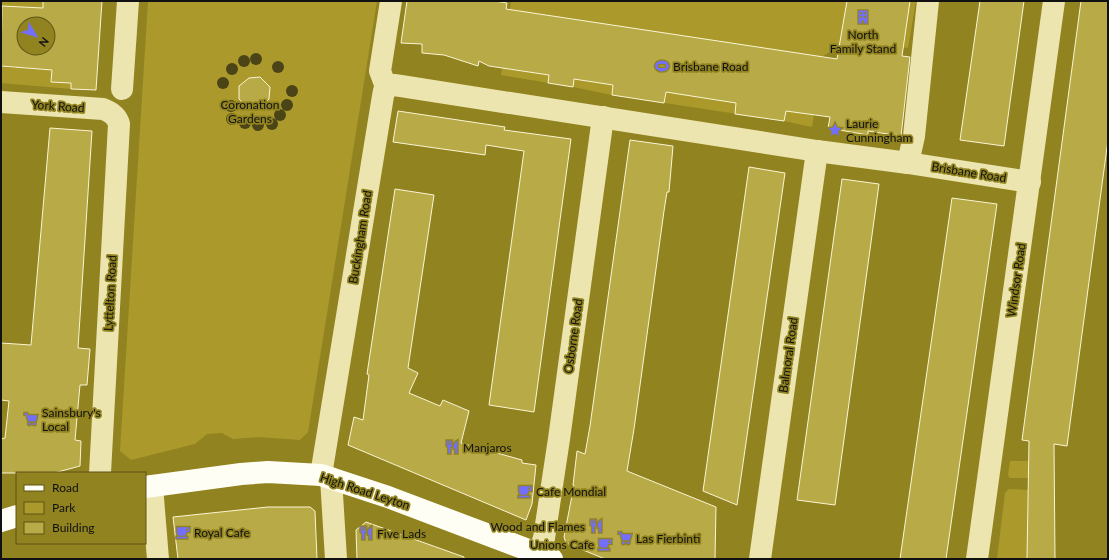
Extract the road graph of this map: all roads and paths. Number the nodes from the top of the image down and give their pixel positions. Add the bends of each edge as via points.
1 (128, 1) edge
2 (391, 1) edge
3 (928, 1) edge
4 (1054, 1) edge
5 (386, 87) junction
6 (122, 89) dead end
7 (1, 102) edge
8 (114, 115) joint
9 (603, 117) junction
10 (817, 151) junction
11 (908, 163) junction
12 (1030, 182) junction
13 (100, 472) edge
14 (326, 476) junction
15 (149, 486) edge
16 (16, 516) edge
17 (1, 521) edge
18 (543, 557) edge
19 (158, 559) edge
20 (336, 559) edge
21 (760, 559) edge
22 (977, 559) edge

1 - 6 street
2 - 5 street via 380,71
3 - 11 street via 914,136
4 - 12 street, Windsor Road
5 - 9 street, Brisbane Road via 394,85
5 - 14 street, Buckingham Road
7 - 8 street, York Road via 103,109
8 - 13 street, Lyttelton Road via 119,124
9 - 10 street, Brisbane Road
9 - 18 street, Osborne Road
10 - 11 street, Brisbane Road
10 - 21 street, Balmoral Road
11 - 12 street, Brisbane Road
12 - 22 street, Windsor Road
14 - 15 main road, High Road Leyton via 268,472
14 - 18 main road, High Road Leyton via 388,496
14 - 20 street, Buckingham Road
15 - 19 street
16 - 17 main road

